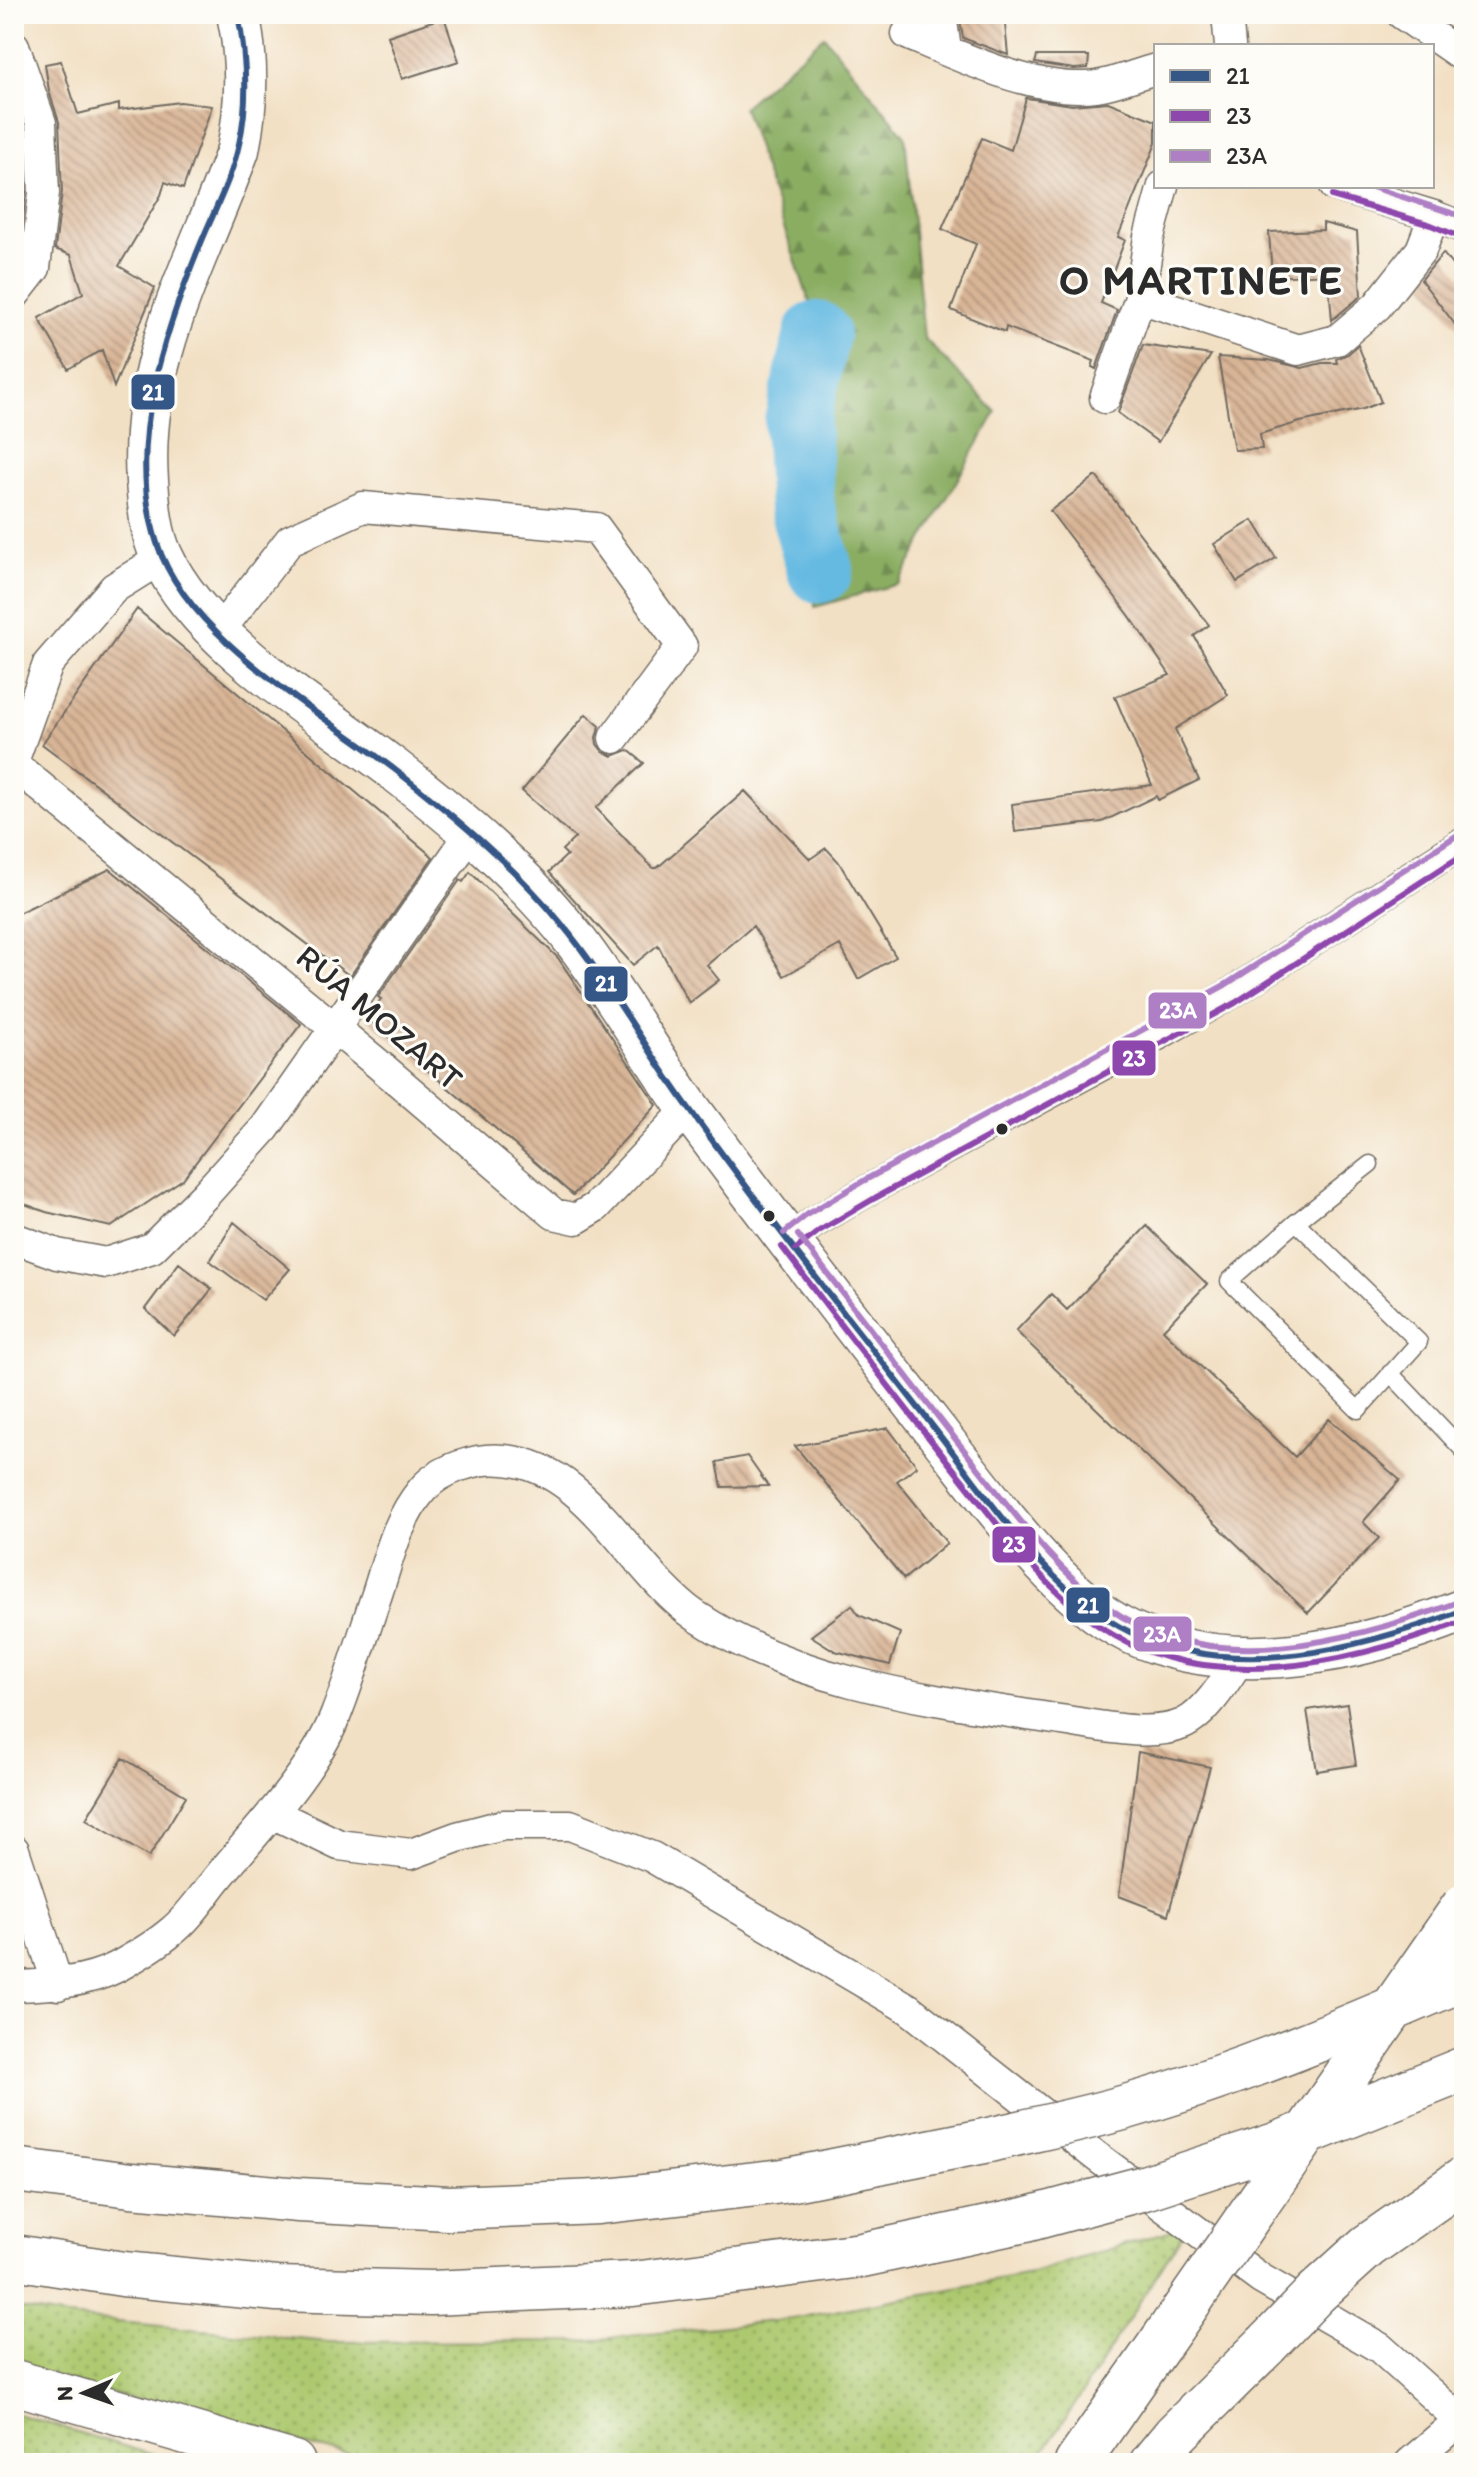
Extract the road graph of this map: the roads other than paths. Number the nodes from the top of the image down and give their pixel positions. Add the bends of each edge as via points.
1 (238, 14) edge
2 (941, 14) edge
3 (1402, 14) edge
4 (907, 34) dead end
5 (14, 46) edge
6 (946, 50) junction
7 (1464, 57) edge
8 (1154, 70) edge
9 (1162, 188) edge
10 (1342, 188) edge
11 (1434, 216) junction
12 (1464, 228) edge
13 (14, 295) edge
14 (1140, 298) junction
15 (1105, 398) dead end
16 (162, 558) junction
17 (217, 634) junction
18 (614, 738) dead end
19 (14, 759) edge
20 (14, 765) edge
21 (471, 833) junction
22 (1464, 842) edge
23 (335, 1028) junction
24 (689, 1108) junction
25 (1370, 1164) dead end
26 (1296, 1222) junction
27 (14, 1238) edge
28 (790, 1241) junction
29 (1390, 1373) junction
30 (1464, 1451) edge
31 (1464, 1610) edge
32 (1241, 1657) junction
33 (272, 1813) junction
34 (14, 1850) edge
35 (1464, 1906) edge
36 (1464, 1978) edge
37 (58, 1985) junction
38 (14, 1986) edge
39 (1464, 2069) edge
40 (14, 2170) edge
41 (1464, 2179) edge
42 (14, 2257) edge
43 (14, 2382) edge
44 (1462, 2422) edge
45 (293, 2463) edge
46 (1077, 2463) edge
47 (1152, 2463) edge
48 (1410, 2463) edge

1 - 16 street via 245,68 238,150 161,348 149,396 145,452 150,516
2 - 6 street
3 - 7 street
4 - 6 street
5 - 13 street via 41,123 44,193 35,268
6 - 8 street via 1044,85 1096,86
9 - 14 street
10 - 11 street
11 - 12 street
11 - 14 street via 1421,250 1377,306 1337,340 1298,350
14 - 15 street
16 - 17 street
16 - 19 street via 114,588 48,664
17 - 18 street via 290,540 363,507 596,528 682,646
17 - 21 street
20 - 23 street, RÚA MOZART
21 - 23 street
21 - 24 street via 576,942
22 - 28 street via 1230,994 870,1189
23 - 24 street, RÚA MOZART via 554,1214 576,1219 596,1207
23 - 27 street via 265,1128 152,1248 106,1263 57,1254
24 - 28 street
25 - 26 lane
26 - 29 lane via 1419,1342
26 - 29 lane via 1229,1281 1358,1410
28 - 32 street via 955,1455 1075,1594 1123,1629 1166,1646
29 - 30 lane
31 - 32 street via 1413,1630 1339,1647
32 - 33 street via 1189,1722 1166,1730 990,1709 881,1688 810,1669 732,1636 672,1596 601,1515 560,1480 504,1460 473,1462 424,1487 400,1523 332,1724
33 - 37 street via 174,1930 115,1968
33 - 44 street via 339,1845 411,1854 503,1825 570,1825 652,1857 909,2009 1261,2279 1380,2348
34 - 37 street
35 - 46 highway, bridge
36 - 40 highway, bridge via 1363,2023 1127,2107 783,2181 598,2202 449,2208 268,2197
37 - 38 street
39 - 42 highway, bridge via 1276,2145 1144,2188 862,2255 633,2284 431,2293 277,2289
41 - 47 highway, bridge via 1368,2246 1316,2293
43 - 45 highway
44 - 48 street

